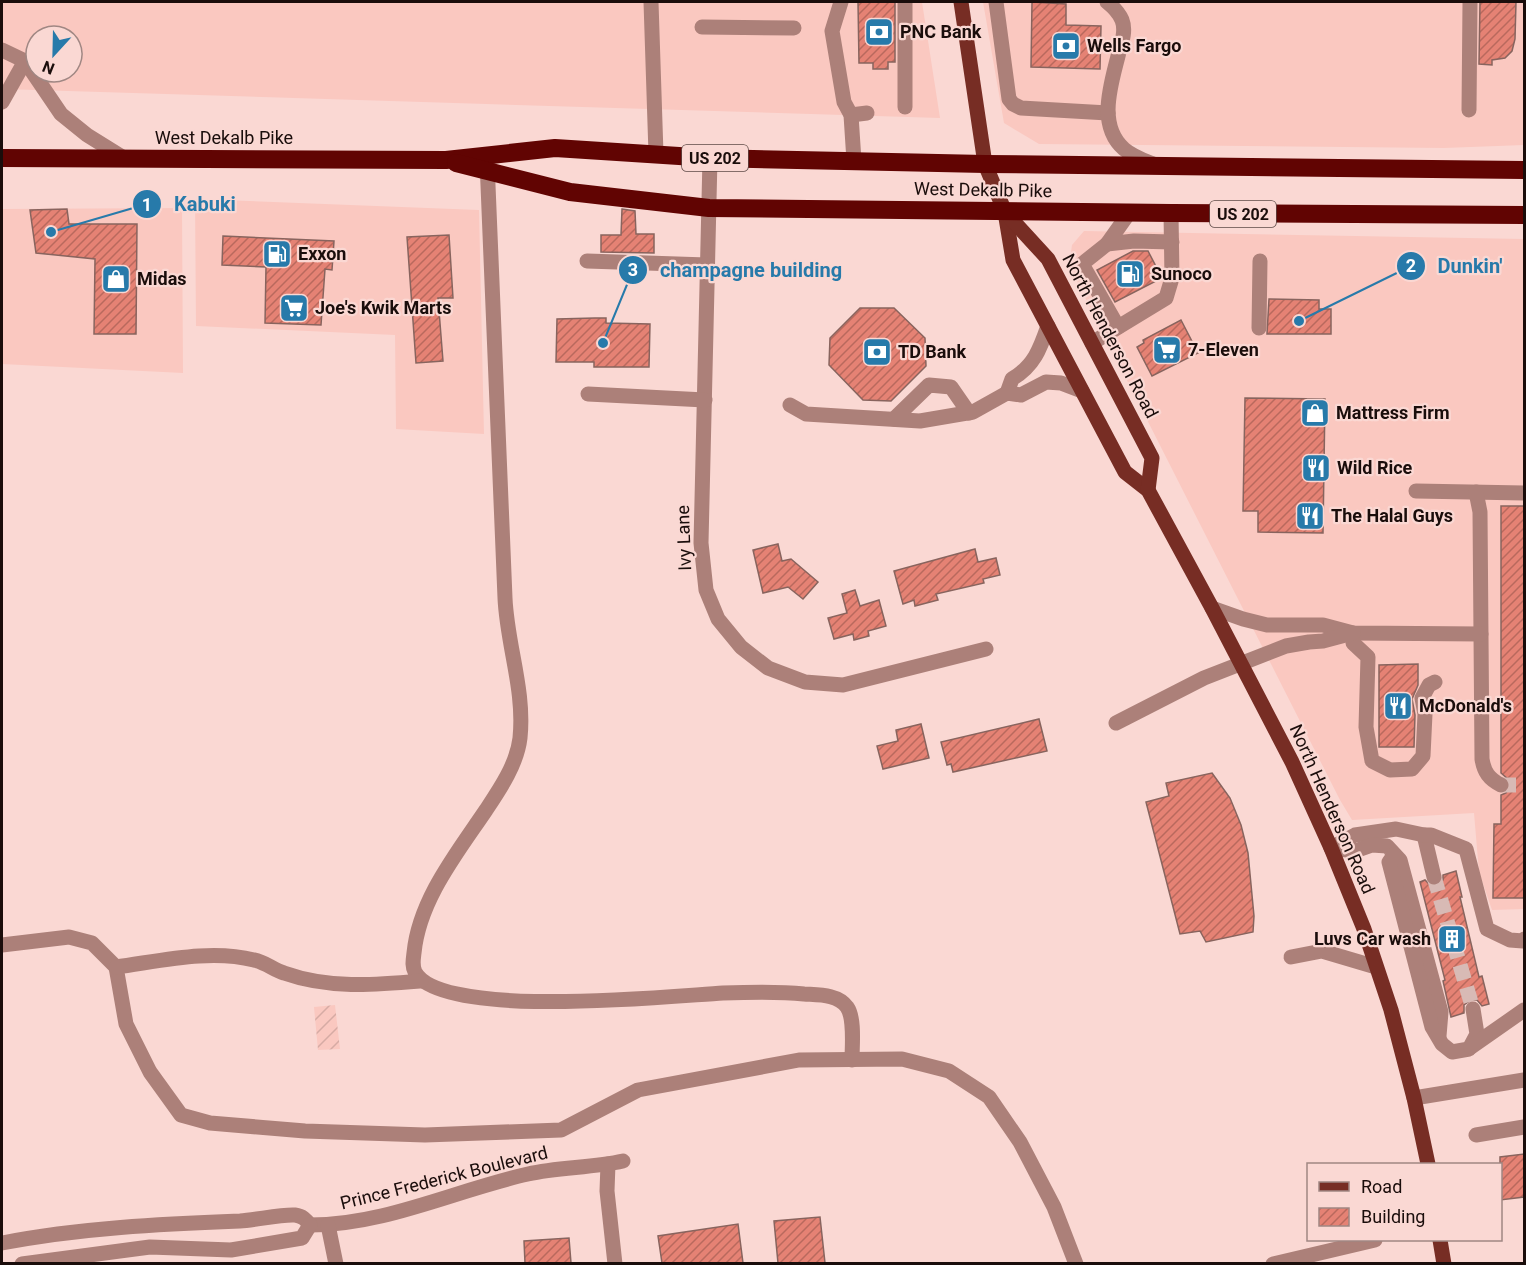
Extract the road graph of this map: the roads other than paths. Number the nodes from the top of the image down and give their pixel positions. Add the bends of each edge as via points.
1 (651, 2) edge
2 (841, 2) edge
3 (905, 2) edge
4 (961, 2) edge
5 (996, 2) edge
6 (1107, 2) edge
7 (1470, 2) edge
8 (702, 27) dead end
9 (794, 28) dead end
10 (2, 50) edge
11 (24, 60) edge
12 (24, 64) edge
13 (41, 84) edge
14 (2, 102) edge
15 (905, 107) dead end
16 (1469, 110) dead end
17 (867, 113) dead end
18 (1108, 113) junction
19 (851, 115) junction
20 (656, 154) junction
21 (2, 158) edge
22 (124, 158) junction
23 (710, 158) junction
24 (854, 161) junction
25 (487, 163) junction
26 (985, 164) junction
27 (1158, 166) junction
28 (1524, 170) edge
29 (709, 208) junction
30 (1005, 212) junction
31 (1129, 213) junction
32 (1171, 213) junction
33 (1524, 215) edge
34 (1172, 242) junction
35 (1107, 244) junction
36 (587, 261) dead end
37 (1260, 261) dead end
38 (707, 265) junction
39 (1048, 326) junction
40 (1118, 327) junction
41 (1259, 328) dead end
42 (1092, 343) junction
43 (1082, 392) junction
44 (1007, 393) junction
45 (588, 394) dead end
46 (705, 400) junction
47 (790, 405) dead end
48 (969, 413) junction
49 (894, 419) junction
50 (1148, 490) junction
51 (1416, 491) dead end
52 (1476, 492) junction
53 (1524, 493) edge
54 (1212, 608) junction
55 (1481, 634) junction
56 (1353, 638) junction
57 (986, 649) dead end
58 (1242, 664) junction
59 (1435, 682) dead end
60 (1116, 723) dead end
61 (1501, 785) dead end
62 (1424, 835) junction
63 (1331, 848) junction
64 (1434, 877) tunnel mouth
65 (1524, 939) edge
66 (2, 945) edge
67 (1291, 957) dead end
68 (116, 967) junction
69 (1376, 967) junction
70 (421, 981) junction
71 (1473, 1009) tunnel mouth
72 (1524, 1010) edge
73 (1469, 1049) junction
74 (852, 1060) junction
75 (1524, 1080) edge
76 (1414, 1098) junction
77 (1524, 1127) edge
78 (1476, 1135) dead end
79 (623, 1161) dead end
80 (1428, 1163) edge
81 (608, 1164) junction
82 (310, 1225) junction
83 (328, 1225) junction
84 (1366, 1241) edge
85 (1440, 1241) edge
86 (2, 1243) edge
87 (22, 1263) edge
88 (336, 1263) edge
89 (615, 1263) edge
90 (1076, 1263) edge
91 (1273, 1263) edge
92 (1444, 1263) edge

1 - 20 street
2 - 19 street via 832,32 844,102
3 - 15 street
4 - 26 main road, North Henderson Road
5 - 18 street via 1009,99 1013,104 1021,108
6 - 18 street via 1122,20 1124,36 1109,93
7 - 16 street
8 - 9 street
10 - 11 street
12 - 14 street
13 - 22 street via 61,114
17 - 19 street
18 - 27 street via 1108,123 1123,149
19 - 24 street
20 - 23 highway, West Dekalb Pike / US 202
20 - 25 highway, West Dekalb Pike / US 202 via 555,148
21 - 22 highway, West Dekalb Pike / US 202
22 - 25 highway, West Dekalb Pike / US 202
23 - 24 highway, West Dekalb Pike / US 202
23 - 29 street, Ivy Lane
24 - 26 highway, West Dekalb Pike / US 202
25 - 29 highway, West Dekalb Pike / US 202 via 570,192
25 - 70 street via 505,604 519,692 520,740 505,782 427,906 415,940 413,968
26 - 27 highway, West Dekalb Pike / US 202
26 - 30 main road, North Henderson Road
27 - 28 highway, West Dekalb Pike / US 202
29 - 30 highway, West Dekalb Pike / US 202
29 - 38 street, Ivy Lane
30 - 31 highway, West Dekalb Pike / US 202
30 - 39 main road, North Henderson Road via 1012,260
30 - 42 main road, North Henderson Road via 1048,259
31 - 32 highway, West Dekalb Pike / US 202
31 - 35 street
32 - 33 highway, West Dekalb Pike / US 202
32 - 34 street
34 - 35 street
34 - 40 street via 1172,278 1166,298
35 - 40 street via 1082,264
36 - 38 street
37 - 41 street
38 - 46 street, Ivy Lane
39 - 43 main road, North Henderson Road
39 - 44 street via 1034,361 1012,379
40 - 42 street
42 - 50 main road, North Henderson Road via 1152,458
43 - 44 street via 1053,381 1021,395
43 - 50 main road, North Henderson Road via 1125,472
44 - 48 street
45 - 46 street
46 - 57 street, Ivy Lane via 701,543 706,590 718,619 741,647 768,668 805,682 843,685
47 - 49 street via 806,414
48 - 49 street via 920,421
48 - 49 street via 951,387 928,385
50 - 54 main road, North Henderson Road
51 - 52 street
52 - 53 street
52 - 55 street via 1480,512
54 - 56 street via 1256,623 1323,625
54 - 58 main road, North Henderson Road
55 - 56 street
55 - 61 street via 1483,768
56 - 58 street via 1297,644
56 - 59 street via 1368,657 1366,727 1372,761 1390,770 1412,769 1423,756 1422,698
58 - 60 street via 1204,678
58 - 63 main road, North Henderson Road
62 - 63 street via 1396,829 1356,835
62 - 64 street
62 - 65 street via 1466,849 1487,929 1510,940
63 - 69 main road, North Henderson Road
63 - 73 street via 1355,851 1372,845 1387,846 1400,860 1441,1012 1439,1039 1452,1052
66 - 68 street via 69,937 92,943
67 - 69 street via 1322,951
68 - 70 street via 224,956 256,960 282,973 323,983 359,986
68 - 74 street via 126,1024 150,1072 181,1115 210,1124 425,1135 561,1130 638,1090 799,1060
69 - 76 main road, North Henderson Road
70 - 74 street via 452,994 510,1001 782,992 835,998 847,1006 851,1016
71 - 73 street via 1477,1034
72 - 73 street
74 - 90 street via 902,1059 949,1071 989,1097 1020,1142 1054,1207
75 - 76 street
76 - 80 main road, North Henderson Road
77 - 78 street
79 - 81 street, Prince Frederick Boulevard
81 - 83 street, Prince Frederick Boulevard via 529,1173 398,1211
81 - 89 street
82 - 83 street, Prince Frederick Boulevard
82 - 86 street, Prince Frederick Boulevard via 295,1215 154,1225
82 - 87 street via 302,1239 231,1250 150,1247
83 - 88 street
84 - 91 street
85 - 92 main road

